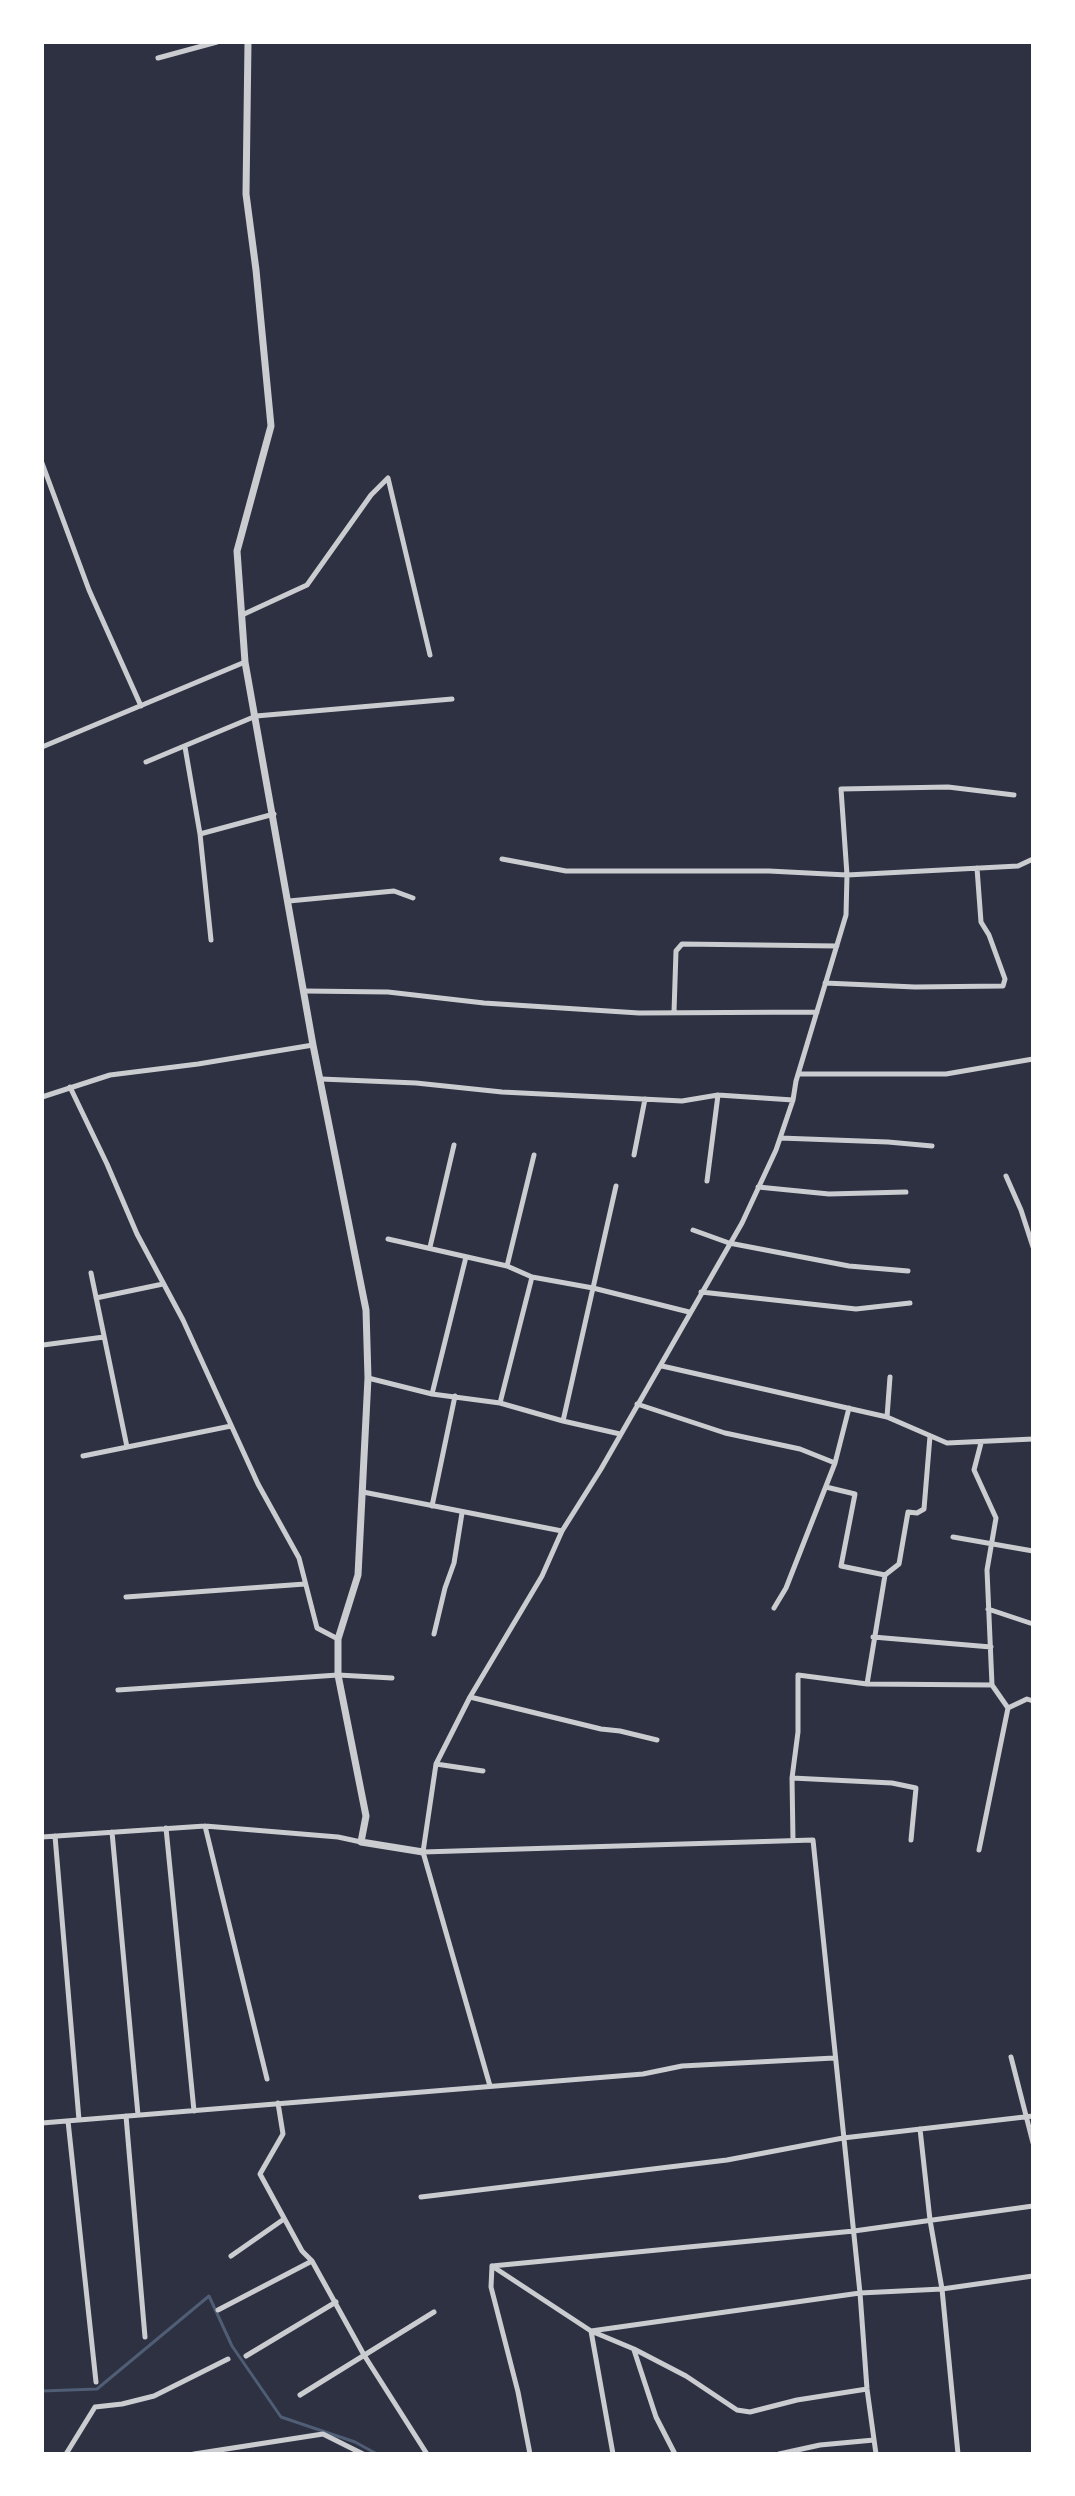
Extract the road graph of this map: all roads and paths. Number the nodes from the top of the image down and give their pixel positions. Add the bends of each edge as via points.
1 (217, 42) edge
2 (248, 42) edge
3 (158, 58) dead end
4 (42, 463) edge
5 (242, 615) junction
6 (430, 655) dead end
7 (245, 662) junction
8 (452, 699) dead end
9 (141, 706) junction
10 (256, 716) junction
11 (42, 747) edge
12 (185, 747) junction
13 (146, 762) dead end
14 (1014, 795) dead end
15 (274, 814) junction
16 (200, 834) junction
17 (502, 859) dead end
18 (1033, 859) edge
19 (977, 868) junction
20 (847, 875) junction
21 (413, 898) dead end
22 (289, 901) junction
23 (211, 940) dead end
24 (837, 946) junction
25 (825, 983) junction
26 (304, 991) junction
27 (674, 1012) junction
28 (817, 1012) junction
29 (313, 1045) junction
30 (1033, 1059) edge
31 (798, 1074) junction
32 (321, 1079) junction
33 (70, 1087) junction
34 (718, 1095) junction
35 (42, 1097) edge
36 (645, 1099) junction
37 (793, 1100) junction
38 (780, 1138) junction
39 (454, 1145) dead end
40 (932, 1146) dead end
41 (534, 1155) dead end
42 (634, 1155) dead end
43 (1006, 1176) dead end
44 (707, 1181) dead end
45 (616, 1186) dead end
46 (758, 1187) junction
47 (906, 1192) dead end
48 (693, 1230) dead end
49 (388, 1239) dead end
50 (729, 1243) junction
51 (430, 1247) junction
52 (1033, 1247) edge
53 (466, 1257) junction
54 (507, 1266) junction
55 (908, 1271) dead end
56 (91, 1273) dead end
57 (532, 1277) junction
58 (163, 1284) junction
59 (593, 1288) junction
60 (701, 1292) junction
61 (96, 1298) junction
62 (910, 1303) dead end
63 (689, 1312) junction
64 (104, 1337) junction
65 (44, 1345) dead end
66 (662, 1366) junction
67 (890, 1377) dead end
68 (368, 1378) junction
69 (432, 1394) junction
70 (455, 1396) junction
71 (500, 1403) junction
72 (637, 1404) junction
73 (849, 1407) junction
74 (887, 1417) junction
75 (563, 1421) junction
76 (231, 1426) junction
77 (620, 1434) junction
78 (930, 1436) junction
79 (1033, 1439) edge
80 (981, 1443) junction
81 (127, 1447) junction
82 (83, 1456) dead end
83 (835, 1463) junction
84 (826, 1486) junction
85 (363, 1492) junction
86 (432, 1506) junction
87 (462, 1513) junction
88 (562, 1531) junction
89 (953, 1537) dead end
90 (992, 1544) junction
91 (1033, 1551) edge
92 (885, 1575) junction
93 (306, 1584) junction
94 (126, 1598) dead end
95 (774, 1608) dead end
96 (988, 1610) junction
97 (1033, 1624) edge
98 (434, 1634) dead end
99 (873, 1637) junction
100 (338, 1639) junction
101 (991, 1647) junction
102 (338, 1675) junction
103 (392, 1678) dead end
104 (867, 1684) junction
105 (992, 1685) junction
106 (118, 1690) dead end
107 (470, 1697) junction
108 (1033, 1701) edge
109 (1008, 1708) junction
110 (657, 1740) dead end
111 (436, 1764) junction
112 (483, 1772) dead end
113 (792, 1778) junction
114 (205, 1826) junction
115 (166, 1828) junction
116 (112, 1832) junction
117 (55, 1836) junction
118 (42, 1837) edge
119 (793, 1840) junction
120 (911, 1840) dead end
121 (361, 1842) junction
122 (979, 1850) dead end
123 (423, 1852) junction
124 (1011, 2057) dead end
125 (834, 2058) junction
126 (267, 2079) dead end
127 (490, 2086) junction
128 (278, 2103) junction
129 (194, 2111) junction
130 (138, 2115) junction
131 (126, 2116) junction
132 (1030, 2116) edge
133 (80, 2120) junction
134 (68, 2121) junction
135 (42, 2123) edge
136 (920, 2129) junction
137 (843, 2138) junction
138 (1033, 2143) edge
139 (421, 2197) dead end
140 (1033, 2206) edge
141 (284, 2219) junction
142 (930, 2220) junction
143 (854, 2230) junction
144 (231, 2256) dead end
145 (312, 2260) junction
146 (492, 2266) junction
147 (1033, 2276) edge
148 (942, 2289) junction
149 (860, 2293) junction
150 (336, 2302) junction
151 (218, 2310) dead end
152 (434, 2312) dead end
153 (591, 2331) junction
154 (145, 2337) dead end
155 (634, 2349) junction
156 (364, 2355) junction
157 (246, 2356) dead end
158 (228, 2360) dead end
159 (96, 2382) dead end
160 (867, 2389) junction
161 (300, 2395) dead end
162 (874, 2440) junction
163 (66, 2454) edge
164 (194, 2454) edge
165 (363, 2454) edge
166 (427, 2454) edge
167 (530, 2454) edge
168 (613, 2454) edge
169 (675, 2454) edge
170 (778, 2454) edge
171 (876, 2454) edge
172 (958, 2454) edge

1 - 3 street
2 - 5 street via 246,194 271,426 237,551
4 - 9 street via 89,590
5 - 6 street via 307,585 371,495 388,478
5 - 7 street
7 - 9 street
7 - 10 street
8 - 10 street
9 - 11 street
10 - 12 street
10 - 15 street
12 - 13 street
12 - 16 street
14 - 20 street via 948,787 841,789
15 - 16 street
15 - 22 street
16 - 23 street
17 - 20 street via 566,871
18 - 19 street via 1018,866
19 - 20 street
19 - 25 street via 981,922 1005,980 1003,986
20 - 24 street via 846,915
21 - 22 street via 394,891
22 - 26 street
24 - 25 street
24 - 27 street via 682,944 676,951
25 - 28 street
26 - 27 street via 388,992 484,1003
26 - 29 street
27 - 28 street
28 - 31 street
29 - 32 street
29 - 33 street via 110,1075
30 - 31 street via 946,1074
31 - 37 street
32 - 36 street
32 - 68 street via 366,1310
33 - 35 street
33 - 58 street
34 - 36 street via 682,1101
34 - 37 street
34 - 44 street
36 - 42 street
37 - 38 street
38 - 40 street
38 - 46 street
39 - 51 street
41 - 54 street
43 - 52 street
45 - 59 street
46 - 47 street via 829,1194
46 - 50 street
48 - 50 street
49 - 51 street
50 - 55 street via 849,1266
50 - 60 street
51 - 53 street
53 - 54 street
53 - 69 street
54 - 57 street
56 - 61 street
57 - 59 street
57 - 71 street
58 - 61 street
58 - 76 street
59 - 63 street
59 - 75 street
60 - 62 street via 856,1309
60 - 63 street
61 - 64 street
63 - 66 street
64 - 65 street
64 - 81 street
66 - 72 street
66 - 73 street
67 - 74 street
68 - 69 street
68 - 85 street
69 - 70 street
70 - 71 street
70 - 86 street
71 - 75 street
72 - 77 street
72 - 83 street via 725,1433 800,1449
73 - 74 street
73 - 83 street
74 - 78 street
75 - 77 street
76 - 81 street
76 - 93 street via 299,1558
77 - 88 street
78 - 80 street via 947,1443
78 - 92 street via 924,1509 908,1512 899,1564
79 - 80 street
80 - 90 street via 974,1470 996,1518
81 - 82 street
83 - 84 street
84 - 92 street via 855,1494 841,1566
84 - 95 street via 786,1588
85 - 86 street
85 - 100 street via 358,1575
86 - 87 street
87 - 88 street
87 - 98 street via 454,1563
88 - 107 street via 542,1576
89 - 90 street
90 - 91 street
90 - 96 street via 987,1570
92 - 99 street
93 - 94 street
93 - 100 street via 317,1628
96 - 97 street
96 - 101 street
99 - 101 street
99 - 104 street
100 - 102 street
101 - 105 street
102 - 103 street
102 - 106 street
102 - 121 street via 366,1816
104 - 105 street
104 - 113 street via 798,1675 798,1732
105 - 109 street
107 - 110 street
107 - 111 street
108 - 109 street via 1027,1699
109 - 122 street
111 - 112 street
111 - 123 street
113 - 119 street
113 - 120 street via 892,1783 916,1788
114 - 115 street
114 - 121 street
114 - 126 street
115 - 116 street
115 - 129 street
116 - 117 street
116 - 130 street
117 - 118 street
117 - 133 street
119 - 123 street
119 - 125 street via 813,1840
121 - 123 street
123 - 127 street
124 - 132 street
125 - 127 street via 682,2066 643,2074
125 - 137 street
127 - 128 street
128 - 129 street
128 - 141 street via 283,2134 260,2174
129 - 130 street
130 - 131 street
131 - 133 street
131 - 154 street
132 - 136 street
132 - 138 street
133 - 134 street
134 - 135 street
134 - 159 street
136 - 137 street
136 - 142 street
137 - 139 street via 727,2160
137 - 143 street
140 - 142 street
141 - 144 street
141 - 145 street via 302,2251
142 - 143 street
142 - 148 street
143 - 146 street
143 - 149 street
145 - 150 street
145 - 151 street
146 - 153 street
146 - 167 street via 491,2287
147 - 148 street
148 - 149 street
148 - 172 street
149 - 153 street
149 - 160 street
150 - 156 street
150 - 157 street
152 - 156 street
153 - 155 street
153 - 168 street
155 - 160 street via 686,2376 737,2410 750,2412
155 - 169 street via 656,2417
156 - 161 street
156 - 166 street
158 - 163 street via 154,2396 95,2407
160 - 162 street
162 - 170 street
162 - 171 street
164 - 165 street via 322,2434

